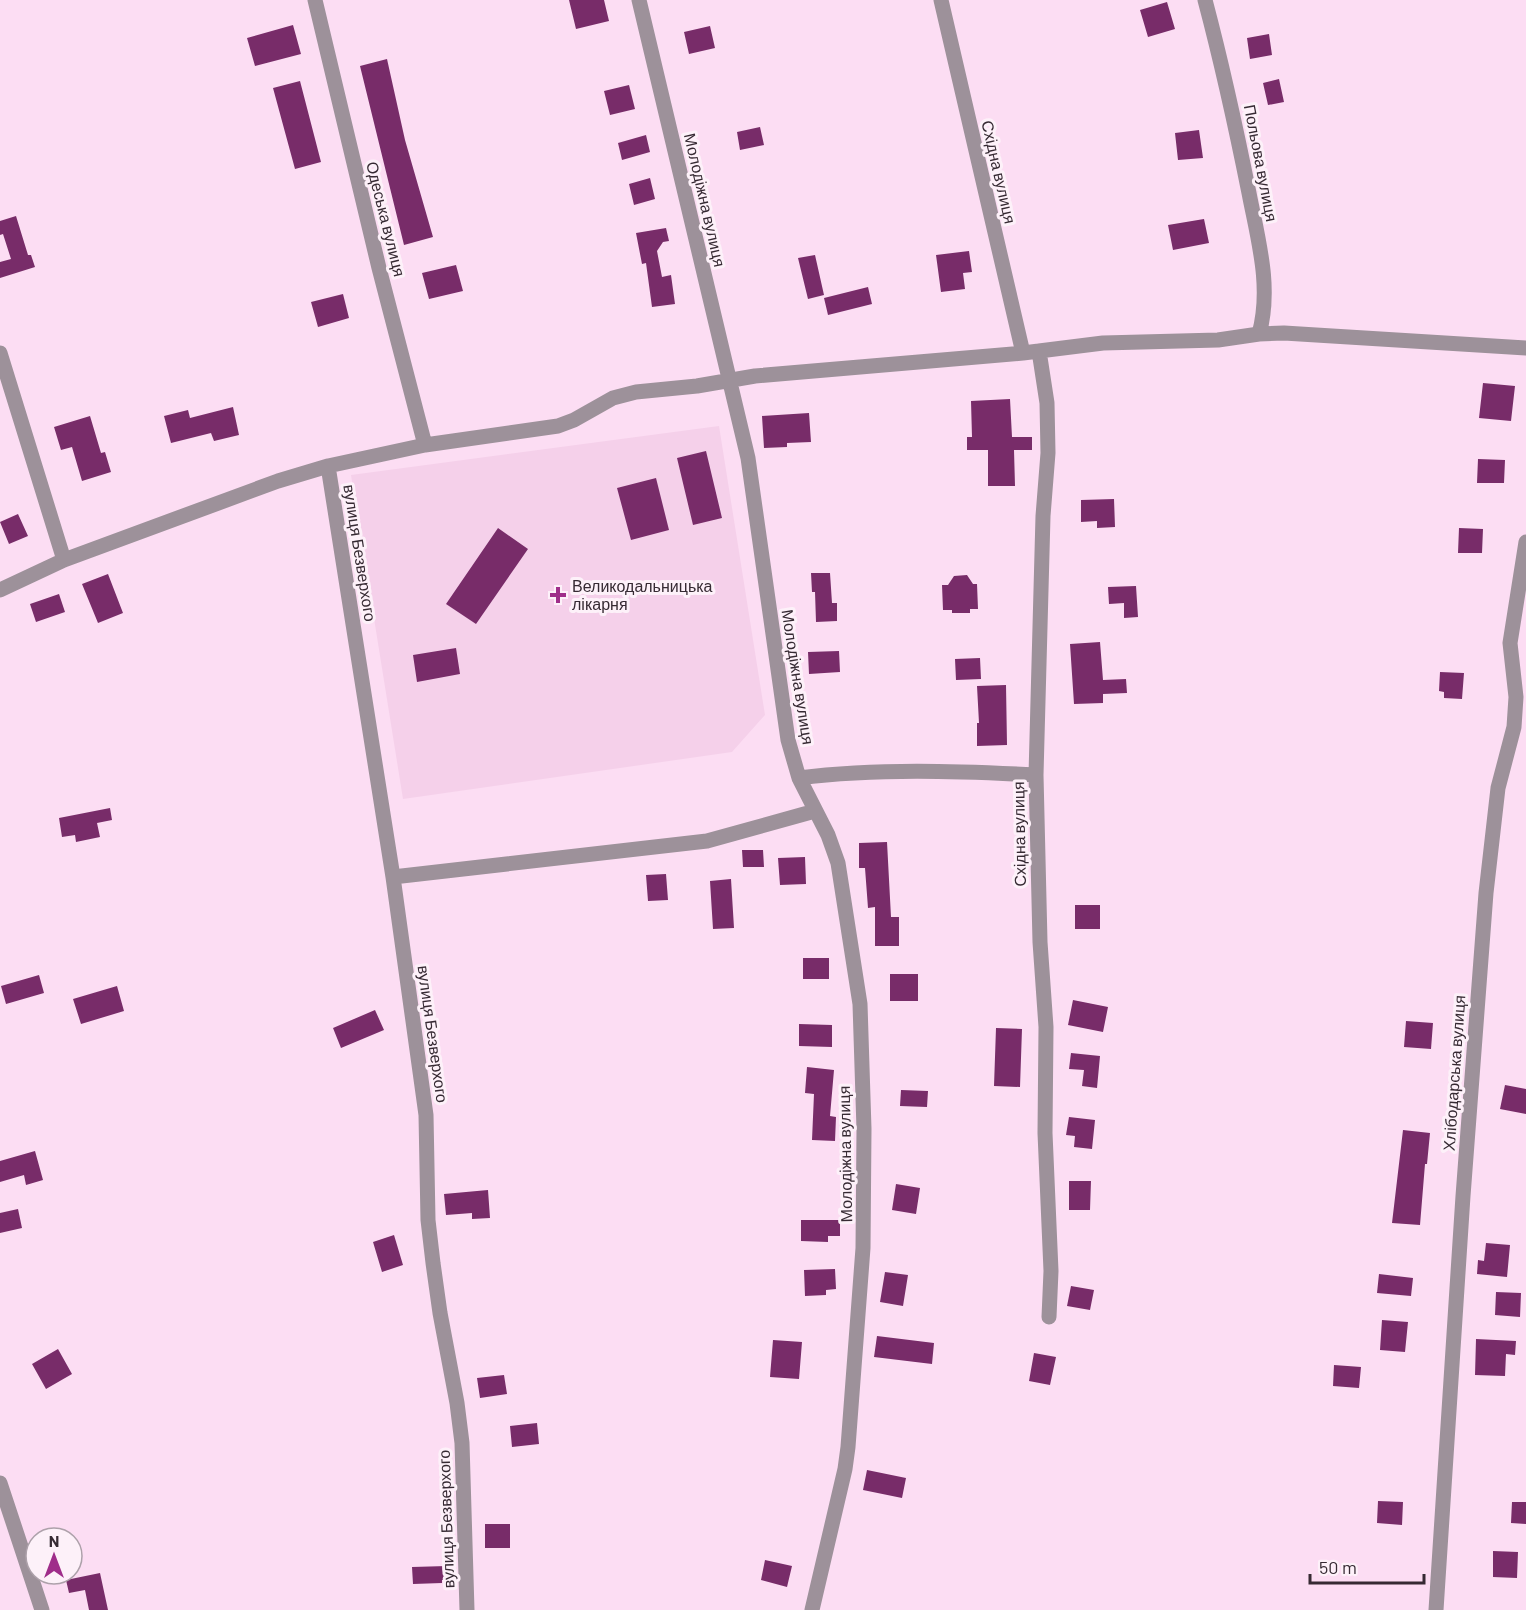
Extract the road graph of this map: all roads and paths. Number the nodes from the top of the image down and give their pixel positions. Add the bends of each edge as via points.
1 (315, 0) edge
2 (639, 0) edge
3 (941, 0) edge
4 (1205, 0) edge
5 (1259, 334) junction
6 (1526, 348) edge
7 (1039, 351) junction
8 (0, 353) edge
9 (1023, 353) junction
10 (729, 379) junction
11 (425, 445) junction
12 (328, 466) junction
13 (1526, 542) edge
14 (64, 560) junction
15 (0, 590) edge
16 (1036, 775) junction
17 (799, 778) junction
18 (815, 811) junction
19 (393, 877) junction
20 (1049, 1317) dead end
21 (0, 1483) edge
22 (42, 1610) edge
23 (467, 1610) edge
24 (812, 1610) edge
25 (1436, 1610) edge

1 - 11 street, Одеська вулиця
2 - 10 street, Молодіжна вулиця
3 - 9 street, Східна вулиця
4 - 5 street, Польова вулиця via 1233,112 1265,277 1266,305
5 - 6 street
5 - 7 street via 1218,340 1103,343
7 - 9 street
7 - 16 street, Східна вулиця via 1047,403 1048,453
8 - 14 street
9 - 10 street
10 - 11 street via 624,394 558,426
10 - 17 street, Молодіжна вулиця via 748,458 788,740
11 - 12 street
12 - 14 street
12 - 19 street, вулиця Безверхого
13 - 25 street, Хлібодарська вулиця via 1510,644 1516,697 1514,727 1498,788 1486,893
14 - 15 street
16 - 17 street via 863,772
16 - 20 street, Східна вулиця via 1046,1027
17 - 18 street, Молодіжна вулиця
18 - 19 street via 707,841
18 - 24 street, Молодіжна вулиця via 838,862 858,988 865,1177 860,1309 848,1447
19 - 23 street, вулиця Безверхого via 426,1115 433,1263 460,1422
21 - 22 street

